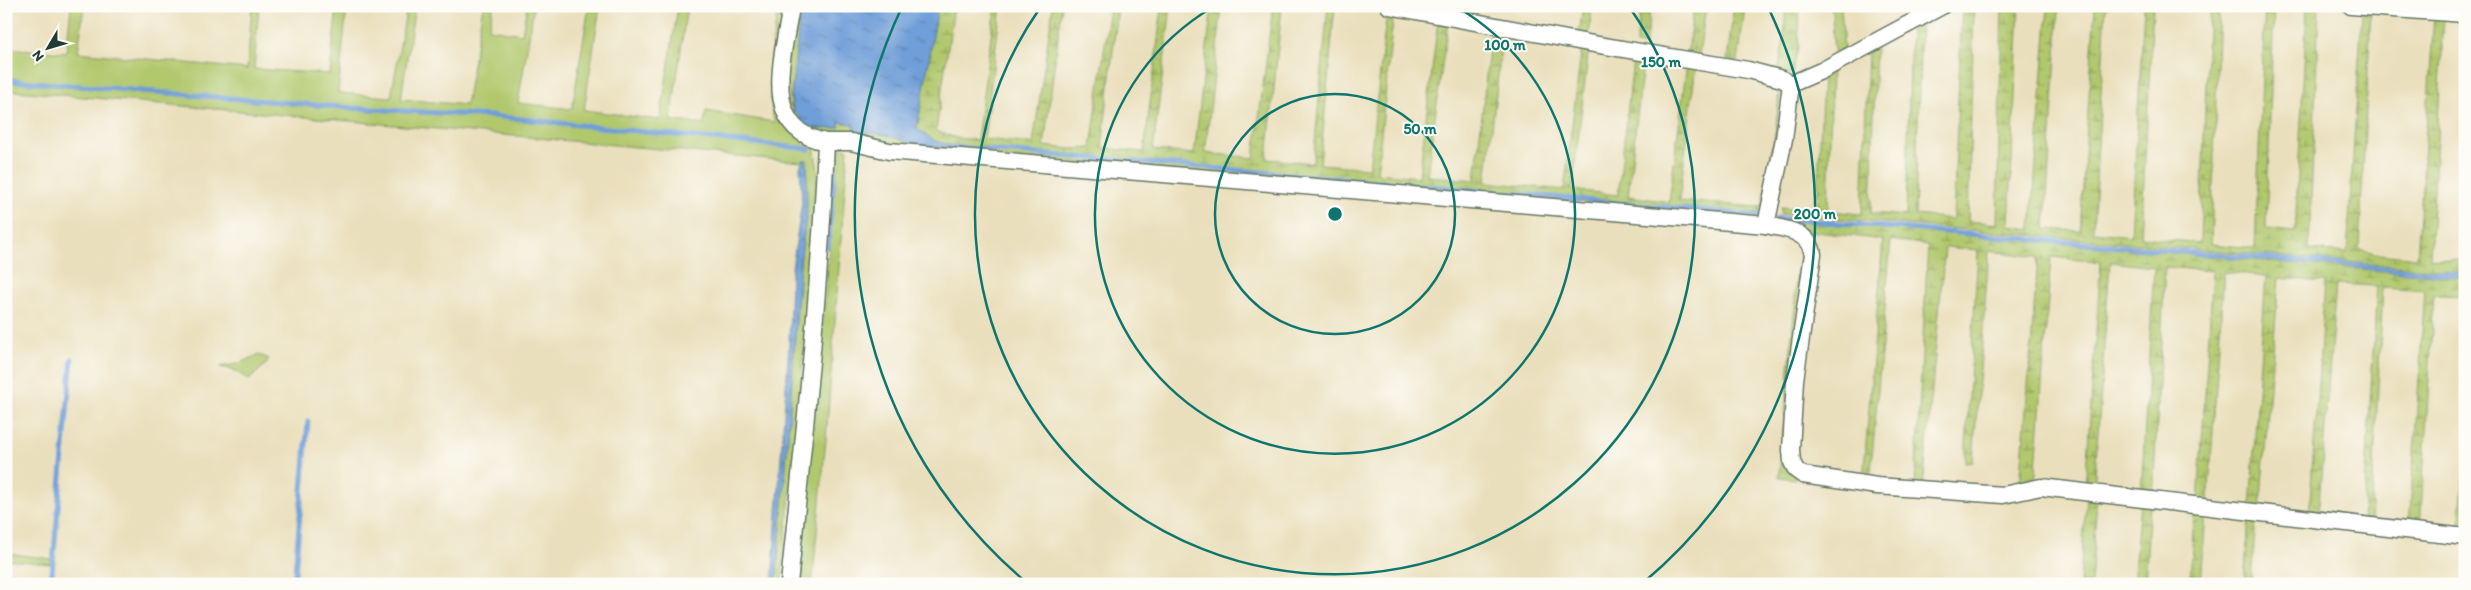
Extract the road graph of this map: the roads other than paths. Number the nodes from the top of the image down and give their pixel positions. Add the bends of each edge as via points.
1 (791, 6) edge
2 (1389, 6) edge
3 (1942, 6) edge
4 (2351, 6) edge
5 (2465, 14) edge
6 (1791, 84) junction
7 (826, 142) junction
8 (1766, 225) junction
9 (2465, 537) edge
10 (789, 584) edge

1 - 7 street via 779,84 782,105 787,120 797,132
2 - 6 street via 1748,70
3 - 6 street
4 - 5 street
6 - 8 street via 1784,138
7 - 8 street via 851,142 890,151
7 - 10 street via 810,374
8 - 9 street via 1800,234 1811,245 1813,254 1795,380 1791,450 1792,462 1803,476 1877,486 2003,495 2041,487

